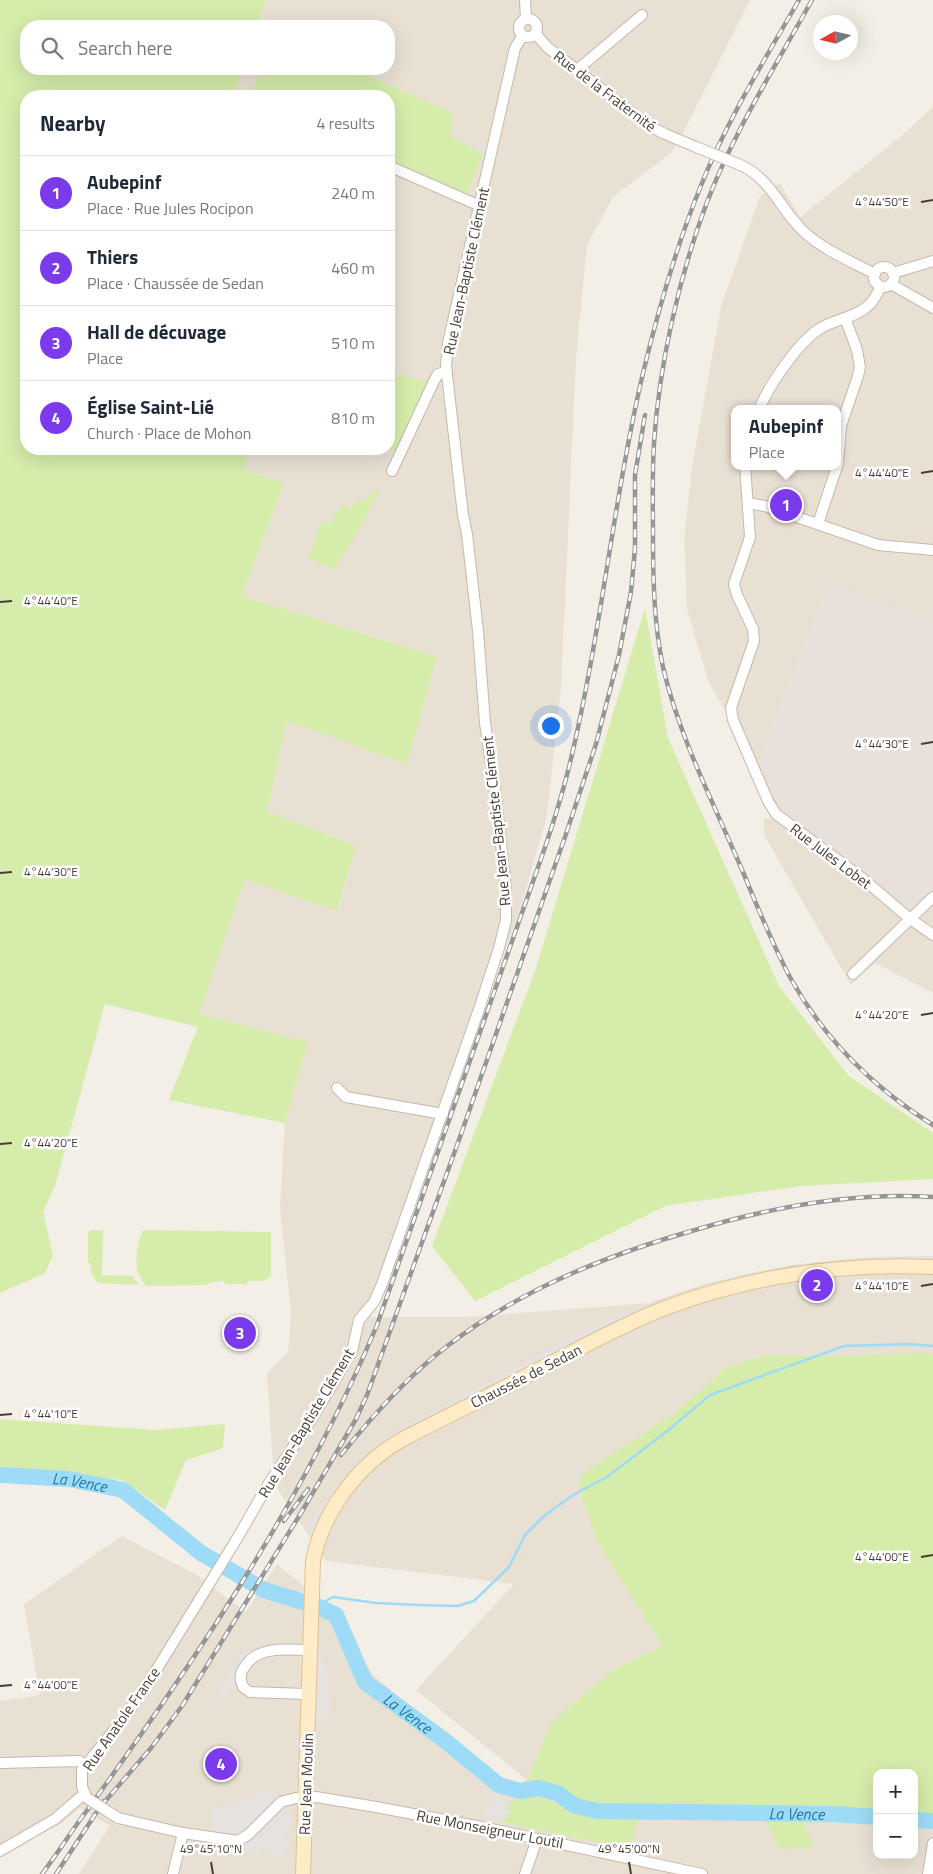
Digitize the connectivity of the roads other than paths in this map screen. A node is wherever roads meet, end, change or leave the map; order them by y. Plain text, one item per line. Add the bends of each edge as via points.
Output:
1 (525, 0) edge
2 (642, 15) dead end
3 (526, 19) junction
4 (535, 33) junction
5 (523, 35) junction
6 (577, 70) junction
7 (395, 169) edge
8 (480, 206) junction
9 (933, 261) edge
10 (893, 273) junction
11 (875, 274) junction
12 (886, 286) junction
13 (933, 308) edge
14 (845, 318) junction
15 (447, 372) junction
16 (761, 405) edge
17 (841, 426) edge
18 (745, 470) edge
19 (836, 470) edge
20 (392, 471) dead end
21 (748, 503) junction
22 (818, 524) junction
23 (933, 550) edge
24 (933, 897) edge
25 (909, 918) junction
26 (933, 935) edge
27 (853, 974) dead end
28 (337, 1088) dead end
29 (442, 1114) junction
30 (933, 1267) edge
31 (227, 1555) joint
32 (310, 1650) junction
33 (308, 1694) junction
34 (0, 1763) edge
35 (85, 1765) junction
36 (85, 1796) junction
37 (306, 1797) junction
38 (183, 1833) junction
39 (537, 1839) junction
40 (933, 1843) edge
41 (0, 1851) edge
42 (685, 1872) edge
43 (173, 1874) edge
44 (303, 1874) edge
45 (525, 1874) edge
46 (702, 1874) edge
47 (928, 1874) edge

1 - 3 street
2 - 6 street
3 - 4 street via 536,24
3 - 5 street via 520,25
4 - 5 street
4 - 6 street, Rue de la Fraternité via 547,47
5 - 8 street, Rue Jean-Baptiste Clément via 515,48
6 - 11 street, Rue de la Fraternité, bridge via 650,126 754,172 806,234
7 - 8 street
8 - 15 street, Rue Jean-Baptiste Clément via 448,342
9 - 10 street
10 - 11 street via 882,268
10 - 12 street via 894,279
11 - 12 street via 876,283
12 - 13 street
12 - 14 street via 868,307
14 - 16 street via 809,336 774,380
14 - 17 street via 860,367
15 - 20 street via 438,374 434,381
15 - 29 street, Rue Jean-Baptiste Clément via 507,908 500,948
18 - 21 street, Rue Jules Lobet
19 - 22 street
21 - 22 street
21 - 25 street, Rue Jules Lobet via 750,537 734,584 753,629 754,641 731,708 733,720 776,814 862,878
22 - 23 street via 878,545
24 - 25 street
25 - 26 street, Rue Jules Lobet
25 - 27 street
28 - 29 street via 346,1097
29 - 31 street, Rue Jean-Baptiste Clément via 382,1284 374,1302 359,1320 352,1351
30 - 32 main road, Chaussée de Sedan via 828,1270 767,1279 685,1301 593,1341 403,1439 374,1459 352,1483 337,1502 318,1541 313,1561
31 - 35 street, Rue Anatole France via 130,1710
32 - 33 main road, Chaussée de Sedan
32 - 33 street via 260,1652 240,1674 243,1688 250,1692
33 - 37 main road, Rue Jean Moulin
34 - 35 street via 79,1761
35 - 36 street, Rue Anatole France via 81,1779
36 - 38 street, bridge via 118,1818
36 - 41 street via 55,1819
37 - 38 street, Rue Monseigneur Loutil via 280,1802 238,1841
37 - 39 street, Rue Monseigneur Loutil via 376,1807
37 - 44 main road, Rue Jean Moulin
38 - 43 street
39 - 42 street, Rue Monseigneur Loutil
39 - 45 street
40 - 47 street
42 - 46 street, Rue Monseigneur Loutil

